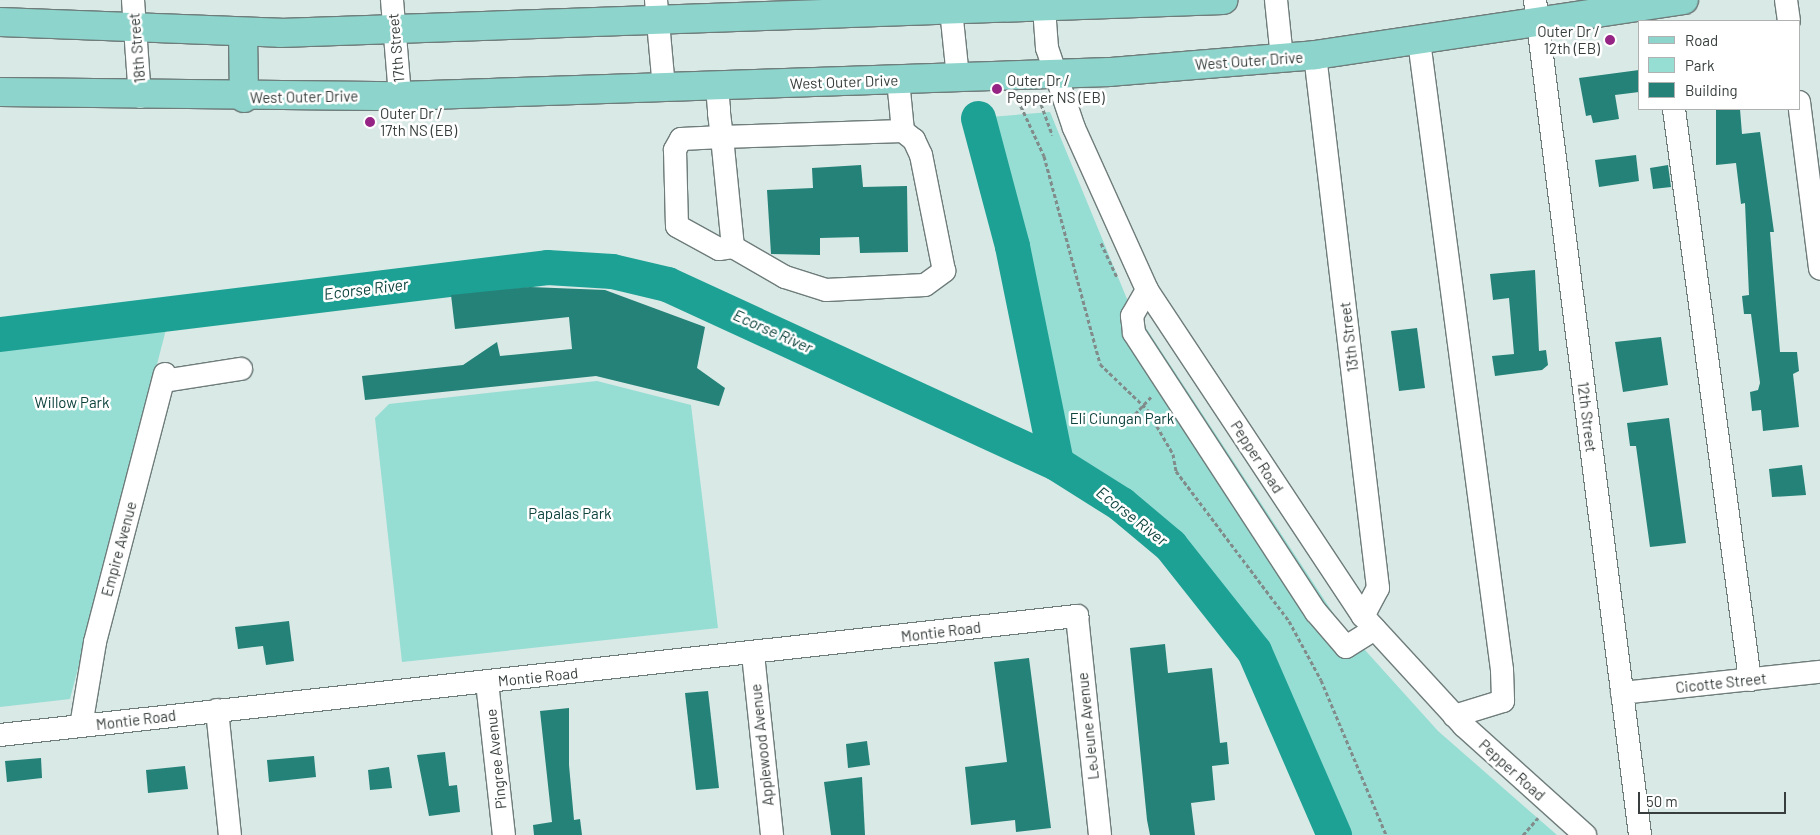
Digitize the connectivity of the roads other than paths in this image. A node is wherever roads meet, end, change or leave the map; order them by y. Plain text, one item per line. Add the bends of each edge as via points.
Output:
1 (133, 0) edge
2 (392, 0) edge
3 (1223, 0) edge
4 (1276, 0) edge
5 (1786, 0) edge
6 (951, 6) edge
7 (1044, 8) junction
8 (1669, 8) edge
9 (657, 11) edge
10 (1536, 13) edge
11 (1789, 20) edge
12 (0, 22) edge
13 (136, 30) junction
14 (396, 30) junction
15 (242, 33) junction
16 (1419, 41) junction
17 (1316, 56) junction
18 (1282, 58) junction
19 (1055, 74) junction
20 (958, 77) junction
21 (898, 80) junction
22 (716, 86) junction
23 (664, 88) junction
24 (0, 92) edge
25 (400, 96) junction
26 (140, 97) junction
27 (244, 98) junction
28 (1674, 110) edge
29 (1800, 110) edge
30 (903, 131) junction
31 (722, 137) junction
32 (733, 247) junction
33 (1820, 269) edge
34 (1147, 290) junction
35 (241, 369) dead end
36 (1077, 616) joint
37 (1369, 623) junction
38 (752, 654) junction
39 (1820, 672) edge
40 (1750, 680) junction
41 (487, 682) junction
42 (1622, 693) junction
43 (217, 710) junction
44 (1454, 716) junction
45 (81, 726) junction
46 (0, 735) edge
47 (230, 835) edge
48 (504, 835) edge
49 (772, 835) edge
50 (1100, 835) edge
51 (1585, 835) edge
52 (1640, 835) edge

1 - 13 street, 18th Street
2 - 14 street, 17th Street
3 - 7 main road
4 - 18 street
5 - 11 street
6 - 7 main road
6 - 9 main road
6 - 20 street
7 - 19 street, Pepper Road via 1047,48
8 - 10 main road, West Outer Drive
9 - 14 main road
9 - 23 street
10 - 16 main road, West Outer Drive
10 - 42 street, 12th Street
12 - 13 main road
13 - 15 main road
13 - 26 street, 18th Street
14 - 15 main road
14 - 25 street, 17th Street
15 - 27 main road
16 - 17 main road, West Outer Drive
16 - 44 street via 1502,670 1503,700
17 - 18 main road, West Outer Drive
17 - 37 street, 13th Street via 1378,588
18 - 19 main road, West Outer Drive
19 - 20 main road, West Outer Drive
19 - 34 street, Pepper Road via 1074,128
20 - 21 main road, West Outer Drive
21 - 22 main road, West Outer Drive
21 - 30 street
22 - 23 main road, West Outer Drive
22 - 31 street
23 - 25 main road, West Outer Drive
24 - 26 main road, West Outer Drive
25 - 27 main road, West Outer Drive
26 - 27 main road, West Outer Drive
28 - 40 street
29 - 33 street
30 - 31 street
30 - 32 street via 914,140 921,155 929,193 944,271 934,281 826,290 785,277
31 - 32 street
31 - 32 street via 681,139 675,150 677,226 718,249
34 - 37 street, Pepper Road
34 - 37 street via 1132,316 1134,333 1316,612 1346,647
35 - 45 street, Empire Avenue via 164,377 95,642
36 - 38 street, Montie Road
36 - 50 street, LeJeune Avenue
37 - 44 street, Pepper Road
38 - 41 street, Montie Road
38 - 49 street, Applewood Avenue
39 - 40 street, Cicotte Street
40 - 42 street, Cicotte Street
41 - 43 street, Montie Road
41 - 48 street, Pingree Avenue
42 - 52 street, 12th Street
43 - 45 street, Montie Road
43 - 47 street
44 - 51 street, Pepper Road
45 - 46 street, Montie Road

